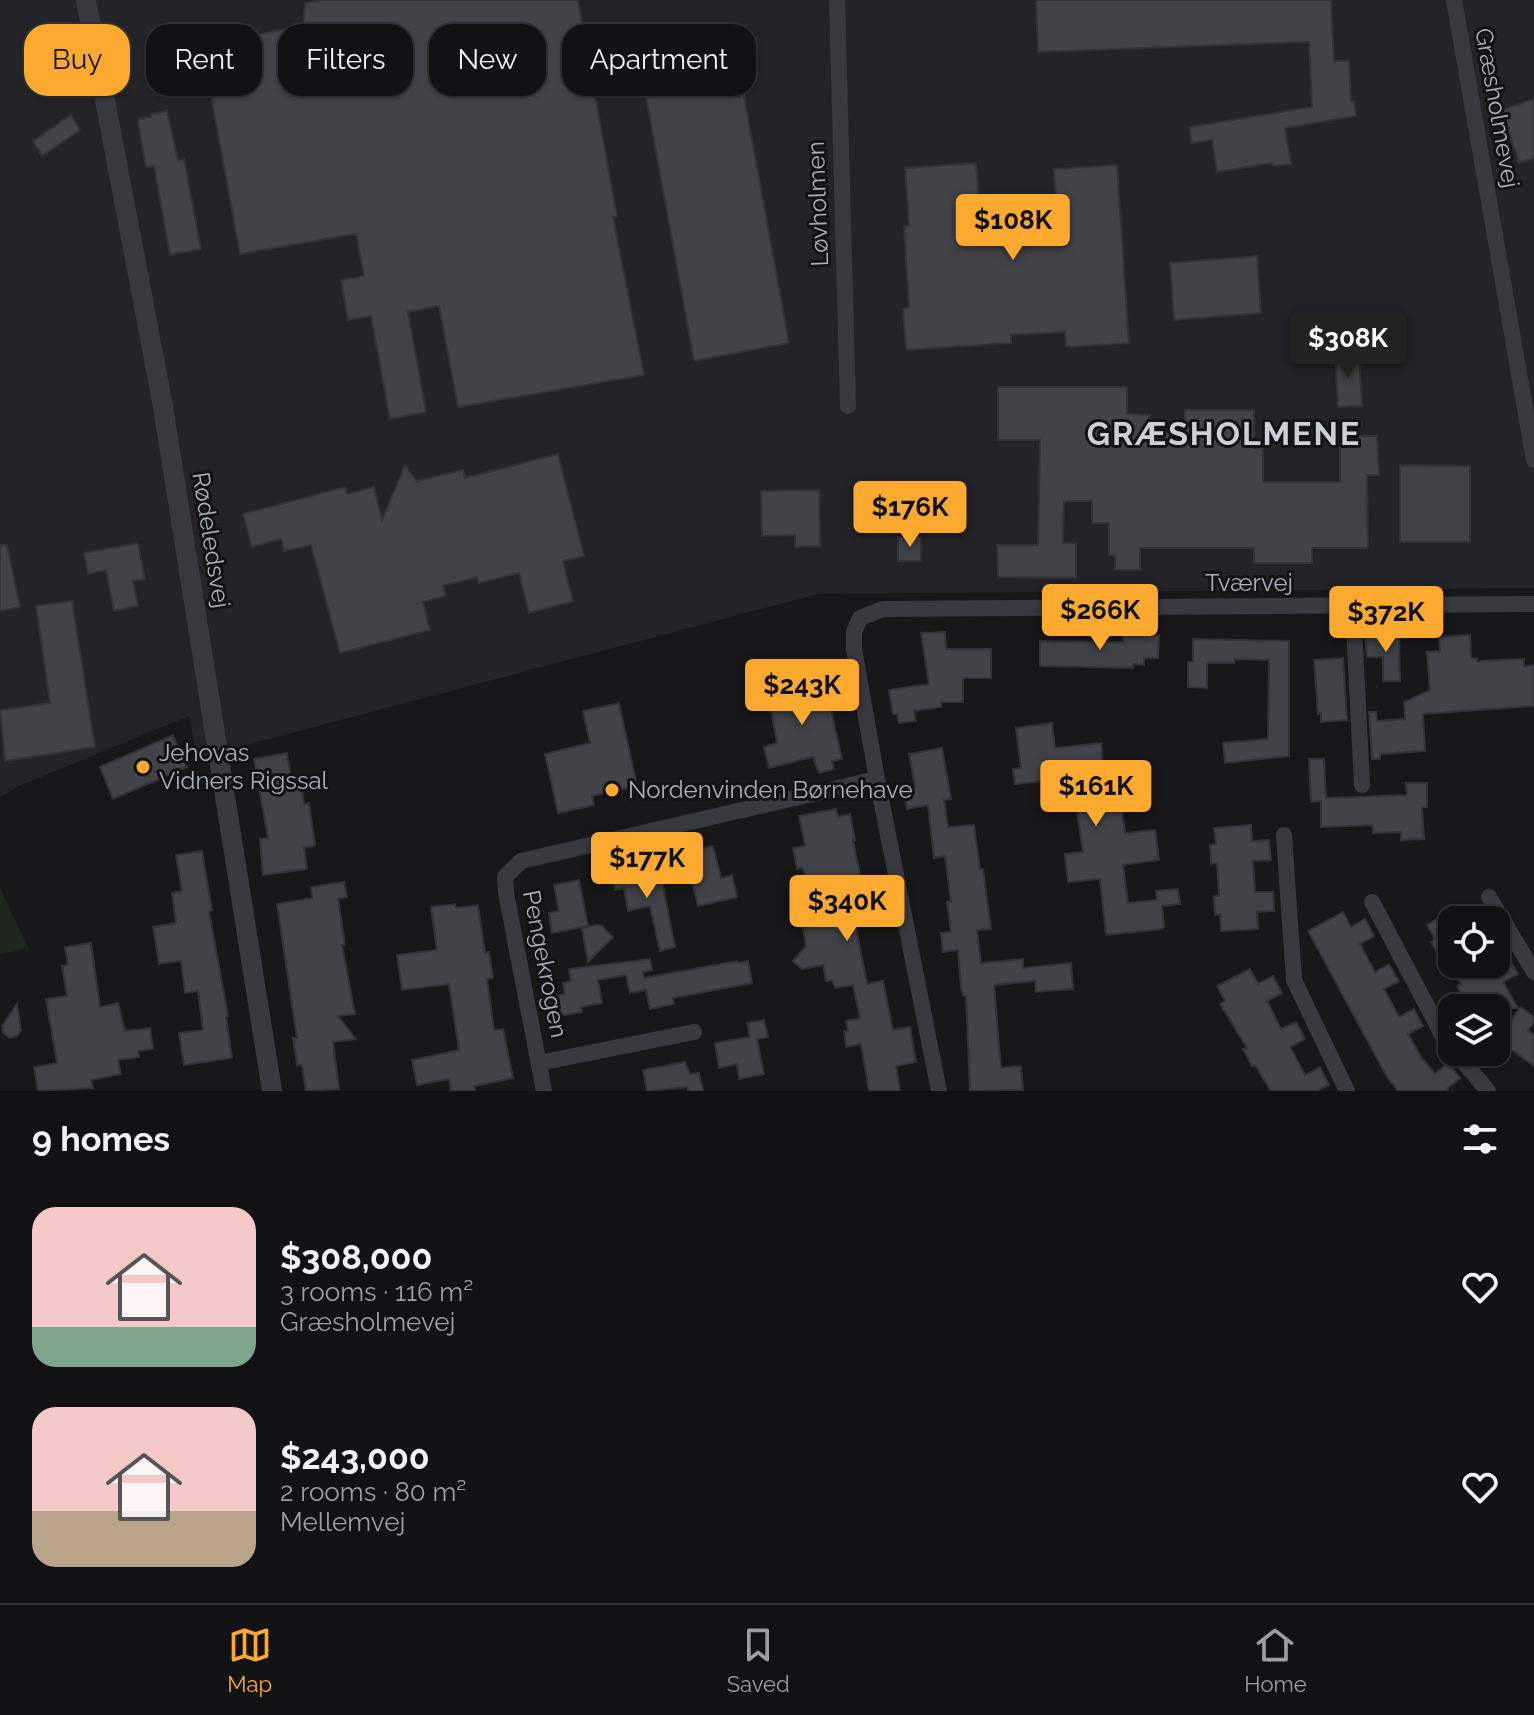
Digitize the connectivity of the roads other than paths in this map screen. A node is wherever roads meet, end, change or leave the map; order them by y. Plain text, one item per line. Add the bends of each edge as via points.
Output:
1 (86, 0) edge
2 (837, 0) edge
3 (1454, 0) edge
4 (848, 406) dead end
5 (1534, 460) edge
6 (1534, 604) edge
7 (1353, 607) junction
8 (877, 779) junction
9 (1362, 785) dead end
10 (1284, 835) dead end
11 (1489, 897) dead end
12 (1372, 902) dead end
13 (1534, 972) edge
14 (1438, 1027) edge
15 (694, 1032) dead end
16 (539, 1063) junction
17 (1467, 1066) edge
18 (272, 1091) edge
19 (544, 1091) edge
20 (939, 1091) edge
21 (1347, 1091) edge
22 (1488, 1091) edge

1 - 18 street, Rødeledsvej via 162,401
2 - 4 street, Løvholmen
3 - 5 street, Græsholmevej
6 - 7 street, Tværvej
7 - 8 street, Tværvej via 883,609 860,618 854,632
7 - 9 street
8 - 16 street, Pengekrogen via 521,861 505,877 506,893
8 - 20 street
10 - 21 street via 1294,980
11 - 13 street
12 - 14 street
15 - 16 street, Pengekrogen
16 - 19 street, Pengekrogen
17 - 22 street

